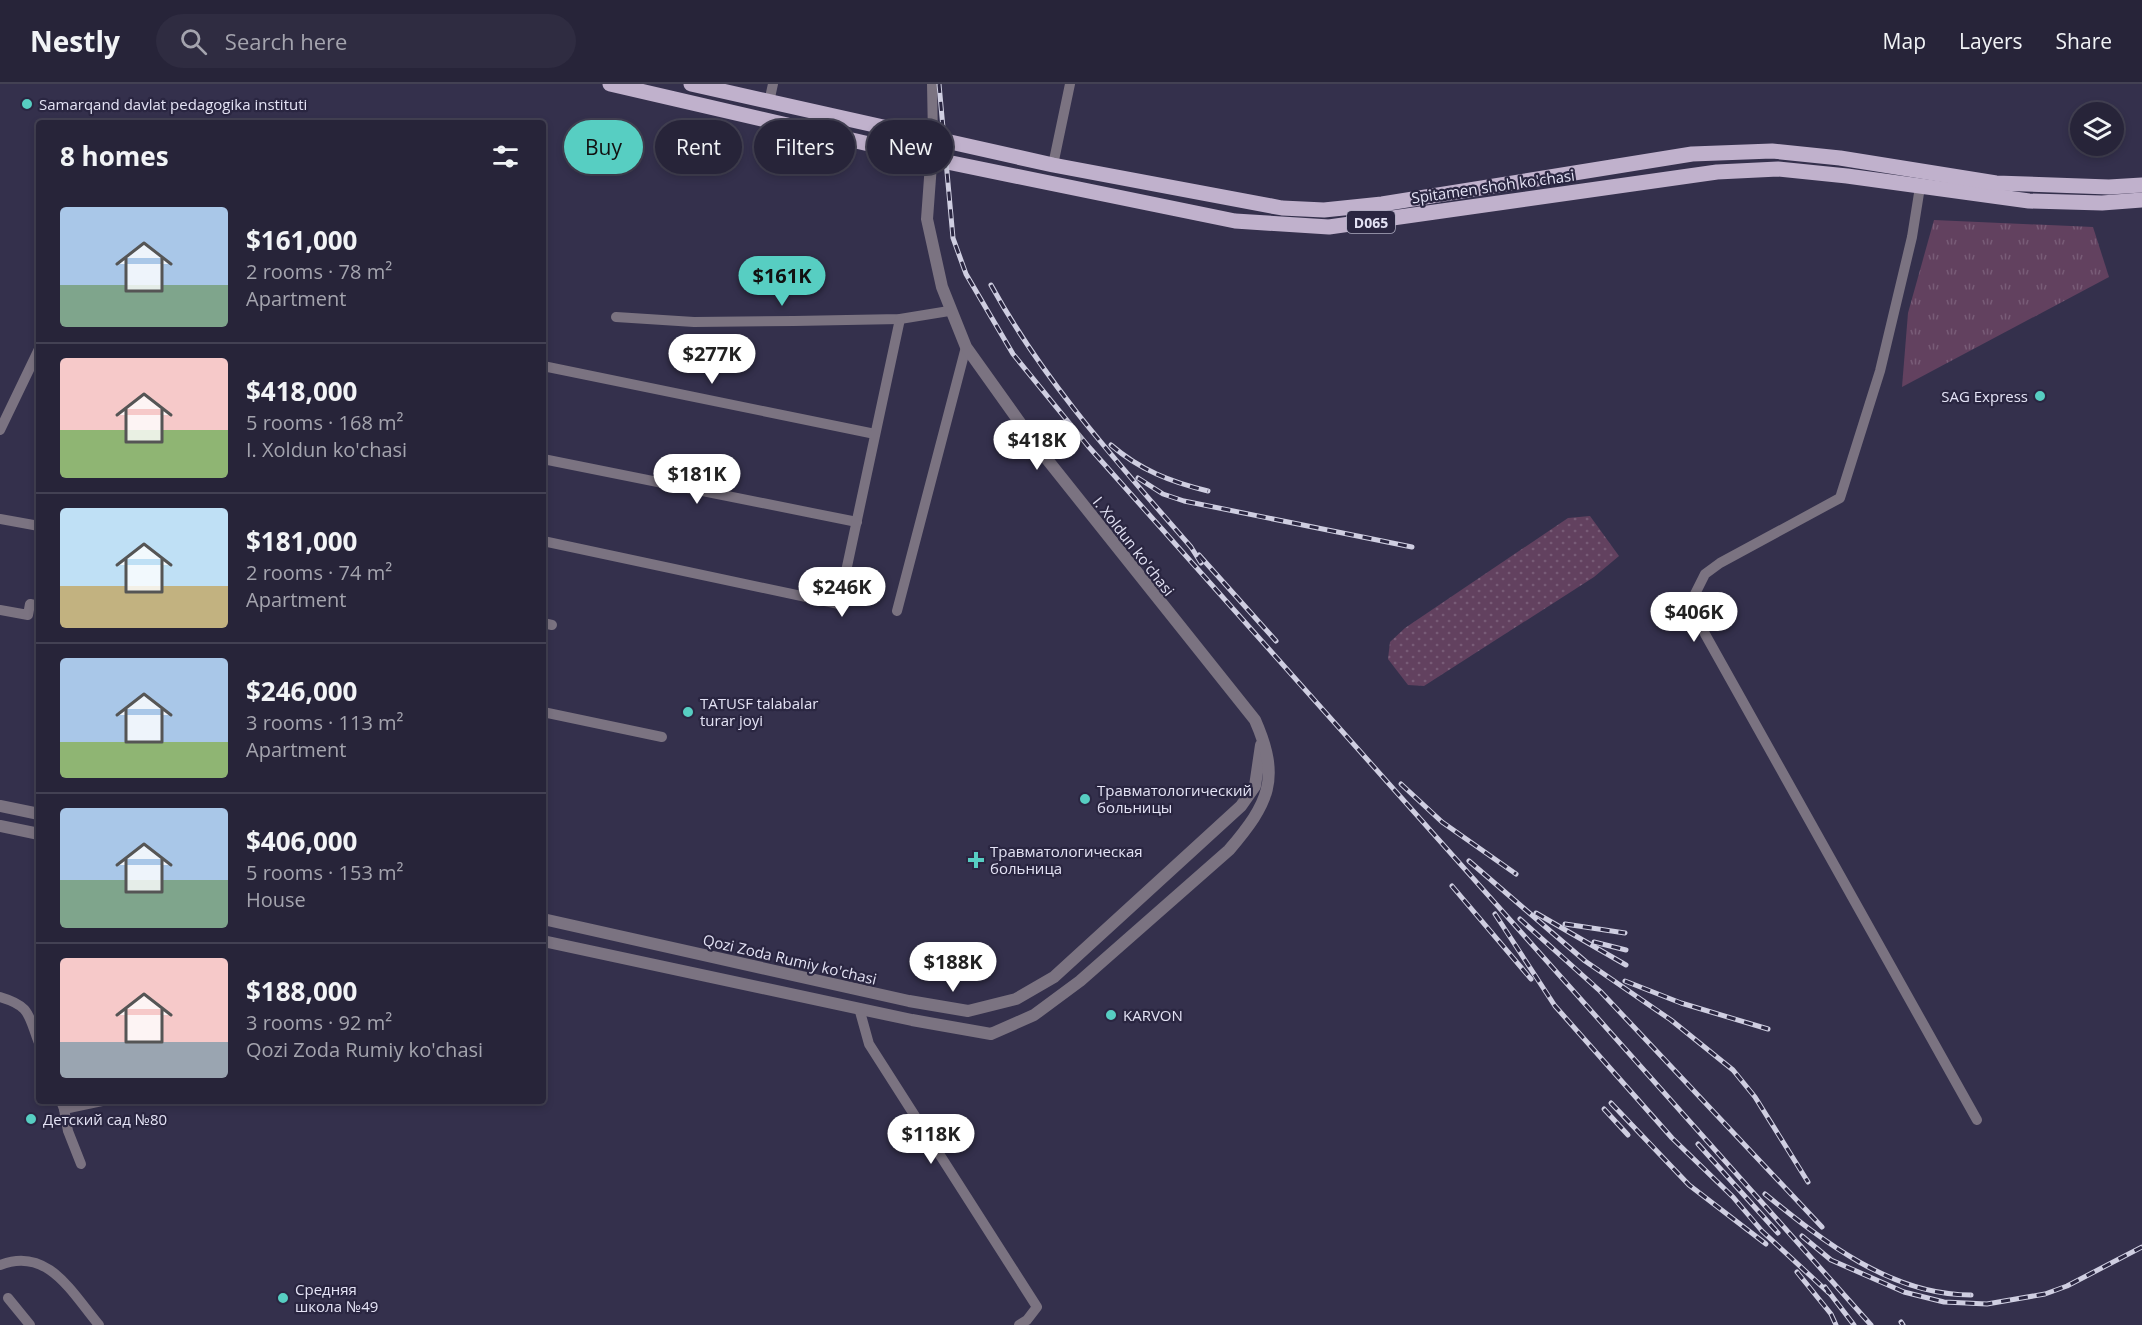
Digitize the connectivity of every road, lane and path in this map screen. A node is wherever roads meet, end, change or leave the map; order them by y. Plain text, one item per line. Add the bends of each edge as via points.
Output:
1 (610, 84) edge
2 (690, 84) edge
3 (773, 84) edge
4 (932, 84) edge
5 (1070, 84) edge
6 (769, 102) junction
7 (933, 120) edge
8 (867, 123) edge
9 (953, 142) edge
10 (867, 143) edge
11 (953, 163) edge
12 (1053, 165) junction
13 (929, 174) edge
14 (2142, 185) edge
15 (1920, 187) junction
16 (2142, 200) edge
17 (949, 310) junction
18 (616, 317) dead end
19 (900, 319) junction
20 (966, 347) junction
21 (36, 355) edge
22 (546, 367) edge
23 (0, 430) edge
24 (875, 434) junction
25 (546, 460) edge
26 (0, 519) edge
27 (857, 522) junction
28 (36, 525) edge
29 (546, 542) edge
30 (36, 605) edge
31 (0, 610) edge
32 (897, 611) dead end
33 (546, 713) edge
34 (1261, 735) junction
35 (662, 737) dead end
36 (0, 806) edge
37 (36, 813) edge
38 (0, 826) edge
39 (36, 833) edge
40 (546, 920) edge
41 (546, 942) edge
42 (0, 997) edge
43 (859, 1008) junction
44 (36, 1035) edge
45 (63, 1105) edge
46 (1977, 1120) dead end
47 (81, 1164) dead end
48 (0, 1265) edge
49 (8, 1298) dead end
50 (1025, 1323) edge
51 (30, 1325) edge
52 (99, 1325) edge

1 - 10 main road, Spitamen shoh ko'chasi / D065
2 - 6 main road, Spitamen shoh ko'chasi / D065
3 - 6 street
4 - 7 street
5 - 12 street
6 - 8 main road, Spitamen shoh ko'chasi / D065
9 - 12 main road, Spitamen shoh ko'chasi / D065
11 - 15 main road, Spitamen shoh ko'chasi / D065 via 1235,221 1285,226 1329,227 1717,172 1778,169
12 - 14 main road, Spitamen shoh ko'chasi / D065 via 1282,208 1324,210 1692,154 1761,152 1840,158 1996,183
13 - 17 street, I. Xoldun ko'chasi via 927,219
15 - 16 main road, Spitamen shoh ko'chasi / D065 via 2029,201
15 - 46 street via 1880,371 1840,498 1720,563 1705,574 1692,600 1705,634
17 - 19 street
17 - 20 street, I. Xoldun ko'chasi
18 - 19 street via 694,322
19 - 24 street
20 - 32 street
20 - 34 street, I. Xoldun ko'chasi via 1038,448 1255,720
21 - 23 street
22 - 24 street
24 - 27 street
25 - 27 street
26 - 28 street
27 - 29 street via 840,604
30 - 31 street via 30,604 28,615
33 - 35 street
34 - 40 street, Qozi Zoda Rumiy ko'chasi via 1255,786 1241,807 1054,977 1016,999 958,1010
34 - 43 street, I. Xoldun ko'chasi via 1270,767 1266,793 1229,850 1131,939 1035,1015 991,1034
36 - 37 street
38 - 39 street
41 - 43 street
42 - 44 street via 18,1002 26,1010
43 - 50 street via 870,1044 1037,1307
45 - 47 street
48 - 52 street via 15,1259 36,1262 54,1271
49 - 51 street

